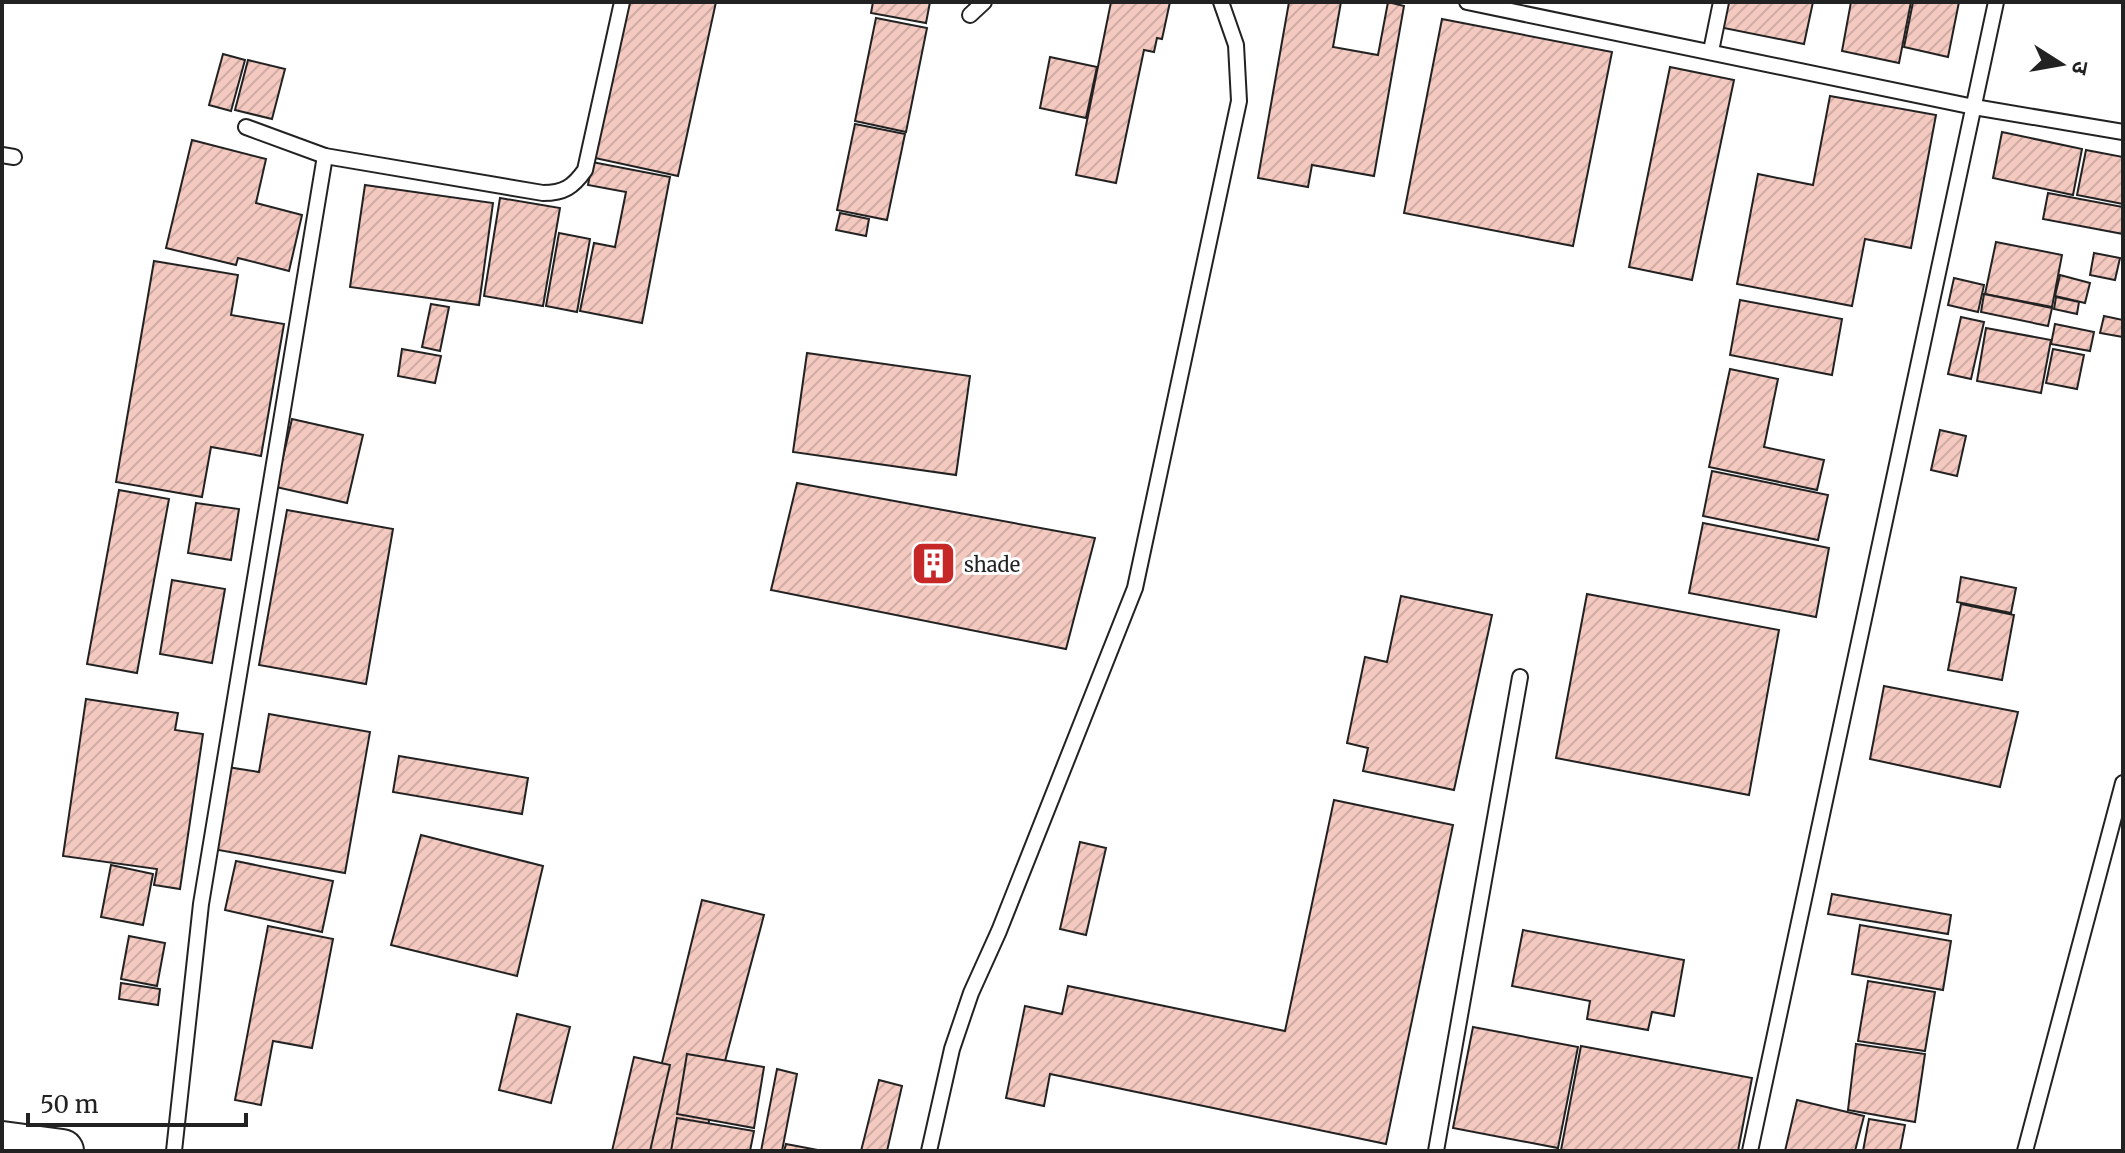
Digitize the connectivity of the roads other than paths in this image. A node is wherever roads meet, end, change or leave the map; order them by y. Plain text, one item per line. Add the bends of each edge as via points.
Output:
1 (622, 2) edge
2 (984, 2) edge
3 (1221, 2) edge
4 (1467, 2) edge
5 (1721, 2) edge
6 (1996, 2) edge
7 (970, 15) dead end
8 (1711, 51) junction
9 (1974, 107) junction
10 (246, 127) dead end
11 (2123, 132) edge
12 (325, 156) junction
13 (1520, 677) dead end
14 (2123, 783) edge
15 (2, 1143) edge
16 (62, 1151) edge
17 (174, 1151) edge
18 (929, 1151) edge
19 (1436, 1151) edge
20 (1750, 1151) edge
21 (2025, 1151) edge

1 - 12 lane via 585,170 560,193
2 - 7 lane
3 - 18 lane via 1236,45 1239,101 1135,588 971,993
4 - 8 lane
5 - 8 lane
6 - 9 lane
8 - 9 lane
9 - 11 lane
9 - 20 lane
10 - 12 lane
12 - 17 lane via 201,904
13 - 19 lane
14 - 21 lane
15 - 16 main road

